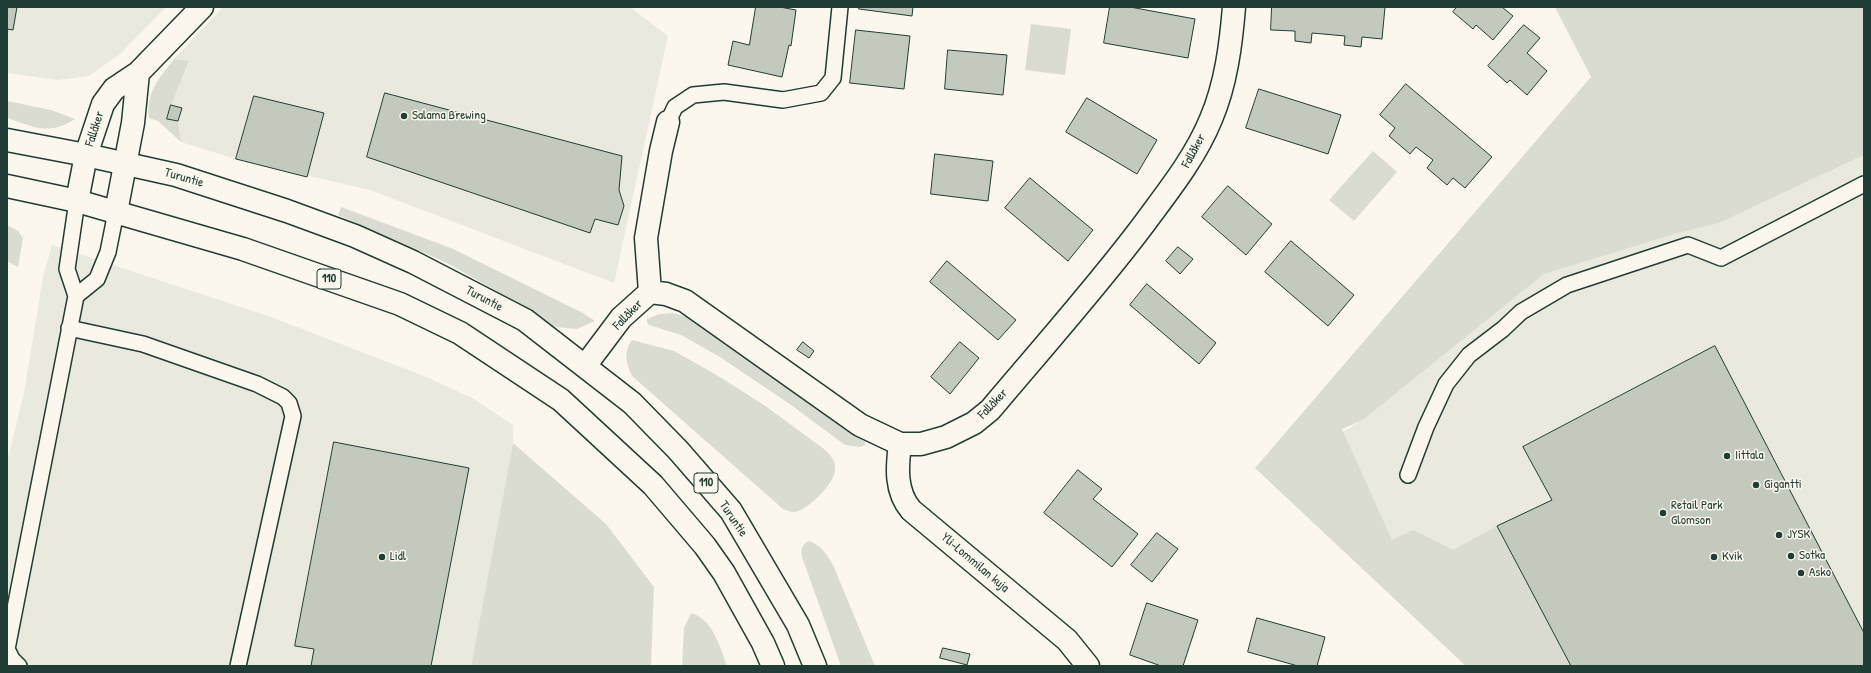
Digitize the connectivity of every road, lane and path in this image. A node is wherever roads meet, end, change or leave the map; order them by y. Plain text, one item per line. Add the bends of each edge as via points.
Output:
1 (202, 7) edge
2 (840, 7) edge
3 (1234, 7) edge
4 (138, 73) junction
5 (668, 122) joint
6 (7, 140) edge
7 (86, 155) junction
8 (126, 163) junction
9 (1864, 184) edge
10 (7, 186) edge
11 (77, 202) junction
12 (116, 212) junction
13 (650, 292) junction
14 (76, 296) junction
15 (69, 328) junction
16 (584, 366) junction
17 (900, 444) junction
18 (1408, 475) dead end
19 (19, 666) edge
20 (238, 666) edge
21 (773, 666) edge
22 (815, 666) edge
23 (1088, 666) edge

1 - 4 main road, Fallåker
2 - 5 lane via 832,78 821,93 783,100 724,92 693,95 675,107
3 - 17 main road, Fallåker via 1231,44 1211,119 1184,171 1128,246 990,410 974,423 946,437 921,444
4 - 7 main road, Fallåker via 114,89 103,104
4 - 8 main road
5 - 13 main road via 646,238
6 - 7 main road, Turuntie / 110
7 - 8 main road, Turuntie / 110
7 - 11 main road, Fallåker
8 - 12 main road
8 - 16 main road, Turuntie / 110 via 176,175 355,236 413,262 524,320
9 - 18 lane via 1721,258 1688,245 1567,285 1520,312 1469,355 1446,384 1426,426
10 - 11 main road, 110
11 - 12 main road, 110
11 - 14 lane via 67,269
12 - 14 lane via 108,252 97,279
12 - 21 main road, 110 via 243,249 400,304 460,333 561,400 653,484 705,546 724,573
13 - 16 main road, Fallåker via 621,318
13 - 17 main road, Fallåker via 685,300 860,425
14 - 15 lane
15 - 19 lane via 7,649
15 - 20 lane via 143,344 258,384 283,396 289,403 293,416
16 - 22 main road, Turuntie / 110 via 632,403 678,450 731,511 798,625
17 - 23 main road, Yli-Lommilan kuja via 898,487 905,503 1067,640

